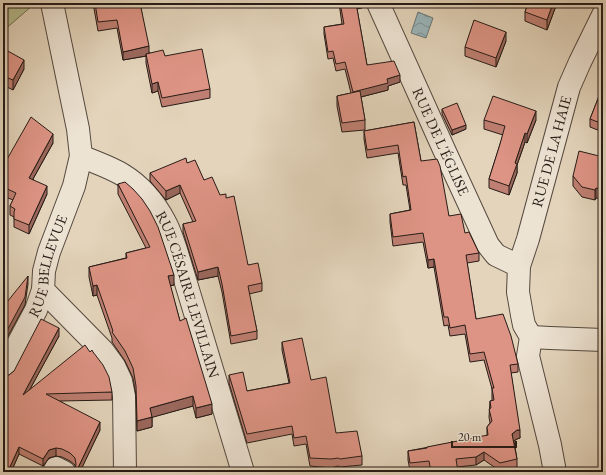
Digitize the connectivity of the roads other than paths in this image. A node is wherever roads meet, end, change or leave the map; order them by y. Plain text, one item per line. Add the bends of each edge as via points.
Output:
1 (52, 3) edge
2 (378, 3) edge
3 (603, 15) edge
4 (80, 156) junction
5 (519, 266) junction
6 (43, 290) junction
7 (531, 336) junction
8 (603, 340) edge
9 (3, 372) edge
10 (54, 472) edge
11 (64, 472) edge
12 (125, 472) edge
13 (243, 472) edge
14 (554, 472) edge

1 - 4 street, RUE BELLEVUE via 78,129
2 - 5 street, RUE DE L'ÉGLISE via 488,245 496,255
3 - 5 street, RUE DE LA HAIE via 569,87
4 - 6 street, RUE BELLEVUE via 74,186 49,252
4 - 13 street, RUE CÉSAIRE LEVILLAIN via 122,174 136,184 147,194 165,222 176,250
5 - 7 street, RUE DE LA HAIE via 518,292 524,326
6 - 9 street, RUE BELLEVUE via 36,310
6 - 12 street via 103,351 121,381 124,396
7 - 8 street
7 - 14 street via 528,356 550,445
10 - 11 street via 56,468

